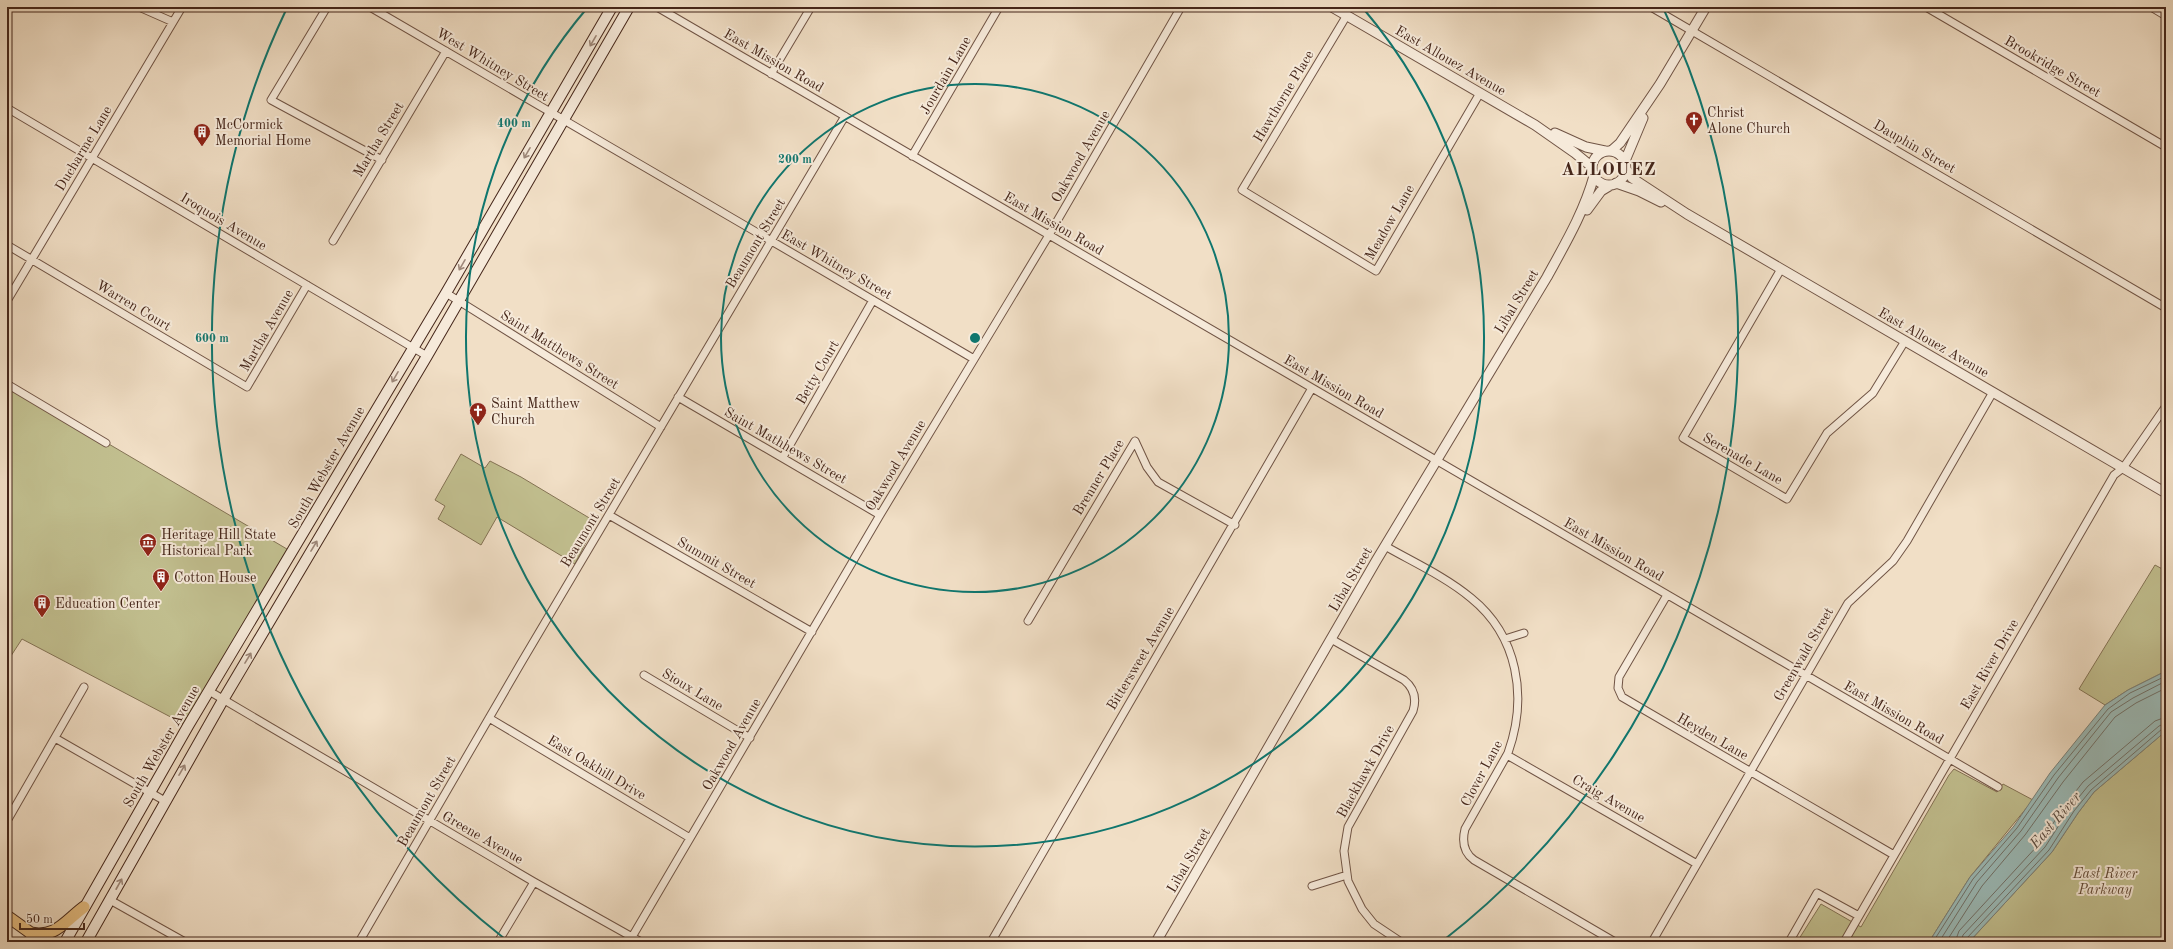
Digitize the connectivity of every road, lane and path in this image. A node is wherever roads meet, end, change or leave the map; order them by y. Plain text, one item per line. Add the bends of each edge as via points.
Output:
1 (139, 7) edge
2 (182, 7) edge
3 (327, 7) edge
4 (370, 7) edge
5 (612, 7) edge
6 (629, 7) edge
7 (657, 7) edge
8 (811, 7) edge
9 (999, 7) edge
10 (1181, 7) edge
11 (1332, 7) edge
12 (1651, 7) edge
13 (1706, 7) edge
14 (1926, 7) edge
15 (2151, 7) edge
16 (1347, 15) junction
17 (2166, 16) edge
18 (173, 22) junction
19 (1691, 30) junction
20 (446, 51) junction
21 (771, 74) junction
22 (1660, 84) junction
23 (1480, 93) junction
24 (7, 108) edge
25 (550, 113) junction
26 (845, 116) junction
27 (562, 120) junction
28 (1535, 125) junction
29 (2166, 147) edge
30 (1608, 151) junction
31 (912, 156) junction
32 (92, 158) junction
33 (382, 160) junction
34 (1626, 165) junction
35 (1593, 171) junction
36 (1614, 184) junction
37 (1242, 190) joint
38 (1687, 214) junction
39 (1572, 232) junction
40 (1049, 235) junction
41 (333, 241) dead end
42 (771, 241) junction
43 (7, 245) edge
44 (32, 260) junction
45 (1781, 269) junction
46 (307, 285) junction
47 (446, 293) junction
48 (873, 300) junction
49 (7, 301) edge
50 (459, 301) junction
51 (2166, 308) edge
52 (1905, 341) junction
53 (413, 346) junction
54 (427, 356) junction
55 (974, 359) junction
56 (7, 384) edge
57 (247, 387) joint
58 (1312, 388) junction
59 (1993, 392) junction
60 (678, 397) junction
61 (2166, 406) edge
62 (660, 427) junction
63 (106, 443) dead end
64 (783, 457) junction
65 (1436, 460) junction
66 (2123, 468) junction
67 (2166, 493) edge
68 (609, 515) junction
69 (880, 515) junction
70 (1235, 525) junction
71 (1385, 546) junction
72 (1667, 594) junction
73 (1028, 621) dead end
74 (812, 632) junction
75 (1524, 633) dead end
76 (1505, 638) junction
77 (1331, 639) junction
78 (644, 675) dead end
79 (1806, 675) junction
80 (84, 688) dead end
81 (209, 691) junction
82 (223, 700) junction
83 (489, 718) junction
84 (55, 738) junction
85 (750, 738) junction
86 (1507, 755) junction
87 (1949, 759) junction
88 (1750, 772) junction
89 (1998, 787) dead end
90 (150, 792) junction
91 (165, 800) junction
92 (7, 821) edge
93 (429, 821) junction
94 (690, 838) junction
95 (1894, 855) junction
96 (1697, 864) junction
97 (1347, 875) junction
98 (534, 882) junction
99 (1312, 886) dead end
100 (110, 900) junction
101 (84, 908) junction
102 (7, 916) edge
103 (1859, 916) junction
104 (30, 933) junction
105 (632, 937) junction
106 (44, 942) edge
107 (65, 942) edge
108 (86, 942) edge
109 (185, 942) edge
110 (359, 942) edge
111 (498, 942) edge
112 (641, 942) edge
113 (991, 942) edge
114 (1156, 942) edge
115 (1401, 942) edge
116 (1615, 942) edge
117 (1652, 942) edge
118 (1789, 942) edge
119 (1844, 942) edge

1 - 18 street
2 - 18 street, Ducharme Lane
3 - 33 street via 271,100
4 - 20 street, West Whitney Street
5 -> 25 main road, South Webster Avenue
6 - 27 main road, South Webster Avenue
7 - 21 street, East Mission Road
8 - 21 street
9 - 31 street, Jourdain Lane
10 - 40 street, Oakwood Avenue
11 - 16 street, East Allouez Avenue
12 - 19 street, Dauphin Street
13 - 19 street
14 - 29 street, Brookridge Street
15 - 17 street
16 - 23 street, East Allouez Avenue
16 - 37 street, Hawthorne Place
18 - 32 street, Ducharme Lane
19 - 22 street
19 - 51 street, Dauphin Street
20 - 25 street, West Whitney Street
20 - 33 street, Martha Street
21 - 26 street, East Mission Road
22 - 30 street via 1620,144
22 - 34 street via 1630,145
23 - 28 street, East Allouez Avenue
23 - 37 street, Meadow Lane via 1376,271
24 - 32 street, Iroquois Avenue
25 - 27 street, West Whitney Street
25 -> 47 main road, South Webster Avenue
26 - 31 street, East Mission Road
26 - 42 street, Beaumont Street
27 - 42 street, East Whitney Street
27 - 50 main road, South Webster Avenue
28 - 30 street, East Allouez Avenue via 1586,147
28 - 35 street, East Allouez Avenue via 1576,153
30 - 34 street via 1622,156
30 - 35 street via 1596,157
31 - 40 street, East Mission Road
32 - 44 street, Ducharme Lane
32 - 46 street, Iroquois Avenue
33 - 41 street, Martha Street
34 - 36 street via 1623,177
34 - 38 street, East Allouez Avenue via 1632,178
35 - 36 street via 1601,183
35 - 39 street, Libal Street via 1587,197
36 - 38 street, East Allouez Avenue via 1639,190
36 - 39 street, Libal Street via 1601,190
38 - 45 street, East Allouez Avenue
39 - 65 street, Libal Street
40 - 55 street, Oakwood Avenue
40 - 58 street, East Mission Road
42 - 48 street, East Whitney Street
42 - 60 street, Beaumont Street
43 - 44 street, Warren Court
44 - 49 street, Ducharme Lane
44 - 57 street, Warren Court
45 - 52 street, East Allouez Avenue
45 - 52 street, Serenade Lane via 1683,438 1773,491 1787,499 1827,433 1873,393
46 - 53 street, Iroquois Avenue
46 - 57 street, Martha Avenue
47 - 50 street, Saint Matthews Street
47 - 53 main road, South Webster Avenue
48 - 55 street, East Whitney Street
48 - 64 street, Betty Court
50 - 54 main road, South Webster Avenue
50 - 62 street, Saint Matthews Street
52 - 59 street, East Allouez Avenue
53 - 54 street, Iroquois Avenue
53 -> 81 main road, South Webster Avenue
82 -> 54 main road, South Webster Avenue
55 - 69 street, Oakwood Avenue
56 - 63 street
58 - 65 street, East Mission Road
58 - 70 street, Bittersweet Avenue
59 - 66 street, East Allouez Avenue
59 - 79 street, Greenwald Street via 1907,541 1893,561 1848,603
60 - 62 street, Beaumont Street
60 - 64 street, Saint Mathhews Street
61 - 66 street, East River Drive
62 - 68 street, Beaumont Street
64 - 69 street, Saint Mathhews Street
65 - 71 street, Libal Street
65 - 72 street, East Mission Road
66 - 67 street, East Allouez Avenue
66 - 87 street, East River Drive via 2114,475
68 - 74 street, Summit Street
68 - 83 street, Beaumont Street
69 - 74 street, Oakwood Avenue
70 - 73 street, Brenner Place via 1158,482 1135,441
70 - 113 street, Bittersweet Avenue via 1134,693
71 - 76 street, Clover Lane via 1471,597 1488,614
71 - 77 street, Libal Street
72 - 79 street, East Mission Road
72 - 88 street, Heyden Lane via 1622,672 1618,682 1619,693 1626,701
74 - 85 street, Oakwood Avenue
75 - 76 street
76 - 86 street, Clover Lane via 1515,664 1519,692 1516,727
77 - 97 street, Blackhawk Drive via 1404,680 1413,689 1415,701 1413,711 1344,837
77 - 114 street, Libal Street
78 - 85 street, Sioux Lane
79 - 87 street, East Mission Road
79 - 88 street, Greenwald Street
80 - 84 street
81 - 82 street, Greene Avenue
81 - 90 main road, South Webster Avenue
91 -> 82 main road, South Webster Avenue
82 - 93 street, Greene Avenue
83 - 93 street, Beaumont Street
83 - 94 street, East Oakhill Drive
84 - 90 street
84 - 92 street
85 - 94 street, Oakwood Avenue
86 - 96 street, Craig Avenue
86 - 116 street, Clover Lane via 1465,829 1463,842 1466,853
87 - 89 street, East Mission Road
87 - 95 street, East River Drive
88 - 95 street, Heyden Lane
88 - 96 street, Greenwald Street
90 - 91 street
90 - 101 main road, South Webster Avenue
100 -> 91 main road, South Webster Avenue
93 - 98 street, Greene Avenue
93 - 110 street, Beaumont Street
94 - 105 street, Oakwood Avenue
95 - 103 street, East River Drive
96 - 117 street, Greenwald Street
97 - 99 street
97 - 115 street, Blackhawk Drive via 1362,909 1374,924
98 - 105 street, Greene Avenue
98 - 111 street
100 - 108 main road, South Webster Avenue
100 - 109 street
101 - 104 main road via 52,933
101 - 107 main road, South Webster Avenue
102 - 104 main road
103 - 118 street via 1817,893
103 - 119 street, East River Drive
104 - 106 main road
105 - 112 street, Greene Avenue

